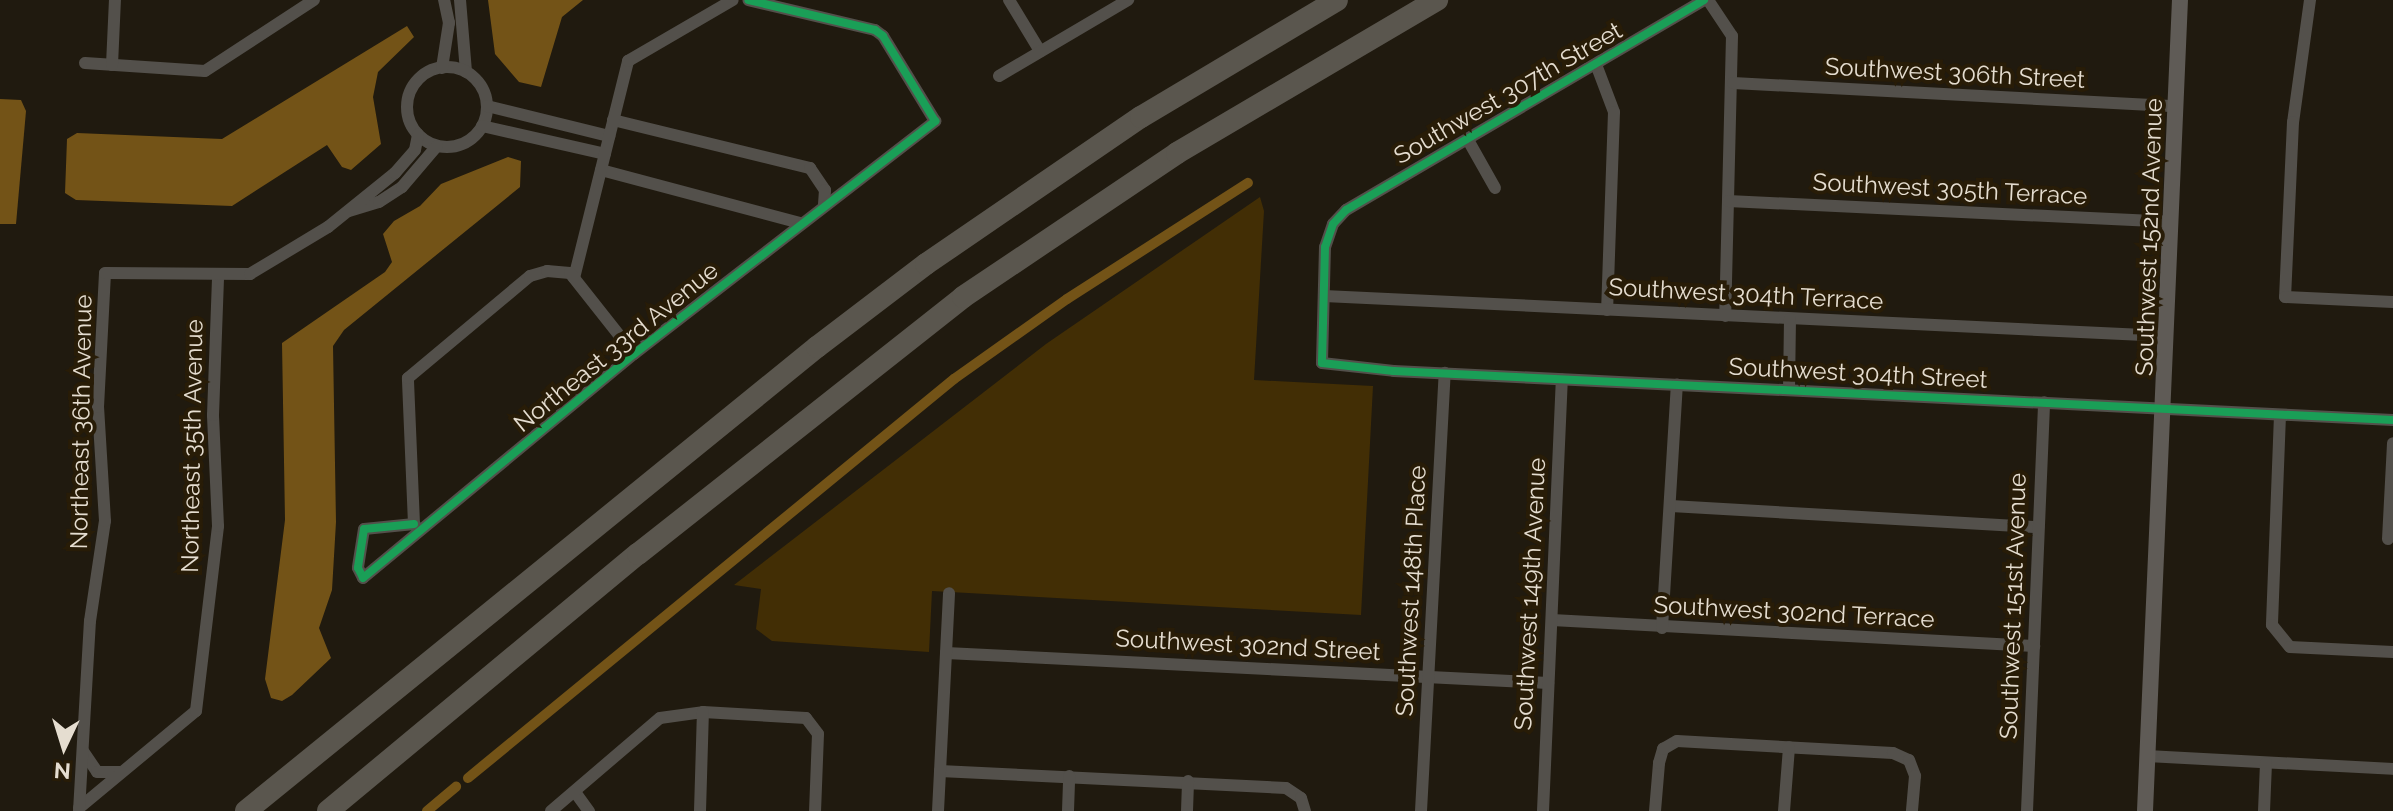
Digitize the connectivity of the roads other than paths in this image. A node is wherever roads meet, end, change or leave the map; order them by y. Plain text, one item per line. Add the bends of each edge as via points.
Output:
1 (115, 0) edge
2 (314, 0) edge
3 (444, 0) edge
4 (460, 0) edge
5 (733, 0) edge
6 (748, 0) edge
7 (1009, 0) edge
8 (1128, 0) edge
9 (1337, 0) edge
10 (1437, 0) edge
11 (1706, 0) edge
12 (2180, 0) edge
13 (2310, 0) edge
14 (1040, 51) junction
15 (85, 63) dead end
16 (112, 65) junction
17 (1597, 67) junction
18 (442, 68) junction
19 (466, 72) junction
20 (999, 76) dead end
21 (1733, 83) junction
22 (487, 106) junction
23 (2175, 106) junction
24 (613, 120) junction
25 (482, 126) junction
26 (418, 134) junction
27 (609, 136) junction
28 (1468, 140) junction
29 (437, 146) junction
30 (605, 154) junction
31 (601, 170) junction
32 (1495, 188) dead end
33 (1728, 201) junction
34 (824, 205) junction
35 (349, 211) junction
36 (2170, 222) junction
37 (800, 223) junction
38 (218, 276) junction
39 (572, 276) junction
40 (1324, 296) junction
41 (2393, 302) edge
42 (1607, 310) junction
43 (1725, 316) junction
44 (1790, 319) junction
45 (2165, 336) junction
46 (634, 354) junction
47 (1445, 373) junction
48 (1562, 379) junction
49 (1677, 384) junction
50 (1789, 390) junction
51 (2044, 402) junction
52 (2162, 409) junction
53 (2280, 415) junction
54 (2393, 420) edge
55 (2393, 443) edge
56 (1671, 506) junction
57 (2038, 527) junction
58 (417, 528) junction
59 (2388, 539) dead end
60 (949, 593) dead end
61 (1552, 620) junction
62 (1662, 628) junction
63 (2034, 646) junction
64 (2393, 652) edge
65 (946, 653) junction
66 (1429, 676) junction
67 (1548, 683) junction
68 (703, 712) junction
69 (1789, 747) junction
70 (82, 750) junction
71 (2147, 756) junction
72 (2266, 763) junction
73 (2393, 769) edge
74 (940, 771) junction
75 (123, 772) junction
76 (1069, 776) junction
77 (1188, 781) junction
78 (575, 792) junction
79 (1303, 805) edge
80 (79, 810) edge
81 (246, 811) edge
82 (328, 811) edge
83 (551, 811) edge
84 (589, 811) edge
85 (700, 811) edge
86 (815, 811) edge
87 (938, 811) edge
88 (1068, 811) edge
89 (1187, 811) edge
90 (1421, 811) edge
91 (1543, 811) edge
92 (1655, 811) edge
93 (1784, 811) edge
94 (1912, 811) edge
95 (2027, 811) edge
96 (2145, 811) edge
97 (2264, 811) edge

1 - 16 street
2 - 16 street via 205,71
3 - 18 street via 449,32
4 - 19 street
5 - 24 street via 628,61
6 - 34 street, Northeast 33rd Avenue via 875,30 935,121
7 - 14 street
8 - 14 street
9 - 81 highway via 1141,117 926,264
10 - 82 highway via 1177,153 963,297 674,525
11 - 17 street, Southwest 307th Street
11 - 21 street via 1732,36
12 - 23 street, Southwest 152nd Avenue
13 - 41 street via 2293,122 2285,297
14 - 20 street
15 - 16 street
17 - 28 street, Southwest 307th Street
17 - 42 street via 1614,112
18 - 19 street
18 - 26 street via 419,79 410,93 409,119
19 - 22 street via 479,83
21 - 23 street, Southwest 306th Street
21 - 33 street
22 - 25 street
22 - 27 street
23 - 36 street, Southwest 152nd Avenue
24 - 27 street
24 - 34 street via 810,168 825,190
25 - 29 street via 467,142
25 - 30 street
26 - 29 street
26 - 35 street via 409,159
27 - 30 street
28 - 32 street
28 - 40 street, Southwest 307th Street via 1346,210 1333,224 1325,247
29 - 35 street via 402,187 379,202
30 - 31 street
31 - 37 street
31 - 39 street
33 - 36 street, Southwest 305th Terrace
33 - 43 street
34 - 37 street, Northeast 33rd Avenue
35 - 38 street via 250,274
36 - 45 street, Southwest 152nd Avenue
37 - 46 street, Northeast 33rd Avenue
38 - 70 street, Northeast 36th Avenue via 105,273 98,407 105,521 90,621
38 - 75 street, Northeast 35th Avenue via 213,415 218,526 196,711
39 - 46 street
39 - 58 street via 547,271 530,276 408,378
40 - 42 street, Southwest 304th Terrace
40 - 47 street, Southwest 304th Street via 1322,363
42 - 43 street, Southwest 304th Terrace
43 - 44 street, Southwest 304th Terrace
44 - 45 street, Southwest 304th Terrace
44 - 50 street
45 - 52 street, Southwest 152nd Avenue
46 - 58 street, Northeast 33rd Avenue
47 - 48 street, Southwest 304th Street
47 - 66 street, Southwest 148th Place
48 - 49 street, Southwest 304th Street
48 - 61 street, Southwest 149th Avenue
49 - 50 street, Southwest 304th Street
49 - 56 street
50 - 51 street, Southwest 304th Street
51 - 52 street, Southwest 304th Street
51 - 57 street, Southwest 151st Avenue
52 - 53 street, Southwest 304th Street
52 - 71 street, Southwest 152nd Avenue
53 - 54 street, Southwest 304th Street
53 - 64 street via 2272,625 2290,647
55 - 59 street
56 - 57 street
56 - 62 street
57 - 63 street, Southwest 151st Avenue
58 - 58 street, Northeast 33rd Avenue via 363,578 358,568 364,529
60 - 65 street
61 - 62 street, Southwest 302nd Terrace
61 - 67 street, Southwest 149th Avenue
62 - 63 street, Southwest 302nd Terrace
63 - 95 street, Southwest 151st Avenue
65 - 66 street, Southwest 302nd Street
65 - 74 street
66 - 67 street, Southwest 302nd Street
66 - 90 street, Southwest 148th Place
67 - 91 street, Southwest 149th Avenue
68 - 78 street via 660,718
68 - 85 street
68 - 86 street via 806,718 818,734
69 - 92 street via 1677,741 1663,749
69 - 93 street
69 - 94 street via 1893,753 1909,760 1915,776
70 - 75 street via 97,772
70 - 80 street, Northeast 36th Avenue
71 - 72 street
71 - 96 street, Southwest 152nd Avenue
72 - 73 street
72 - 97 street
74 - 76 street
74 - 87 street
75 - 80 street
76 - 77 street
76 - 88 street
77 - 79 street via 1286,788
77 - 89 street
78 - 83 street
78 - 84 street

